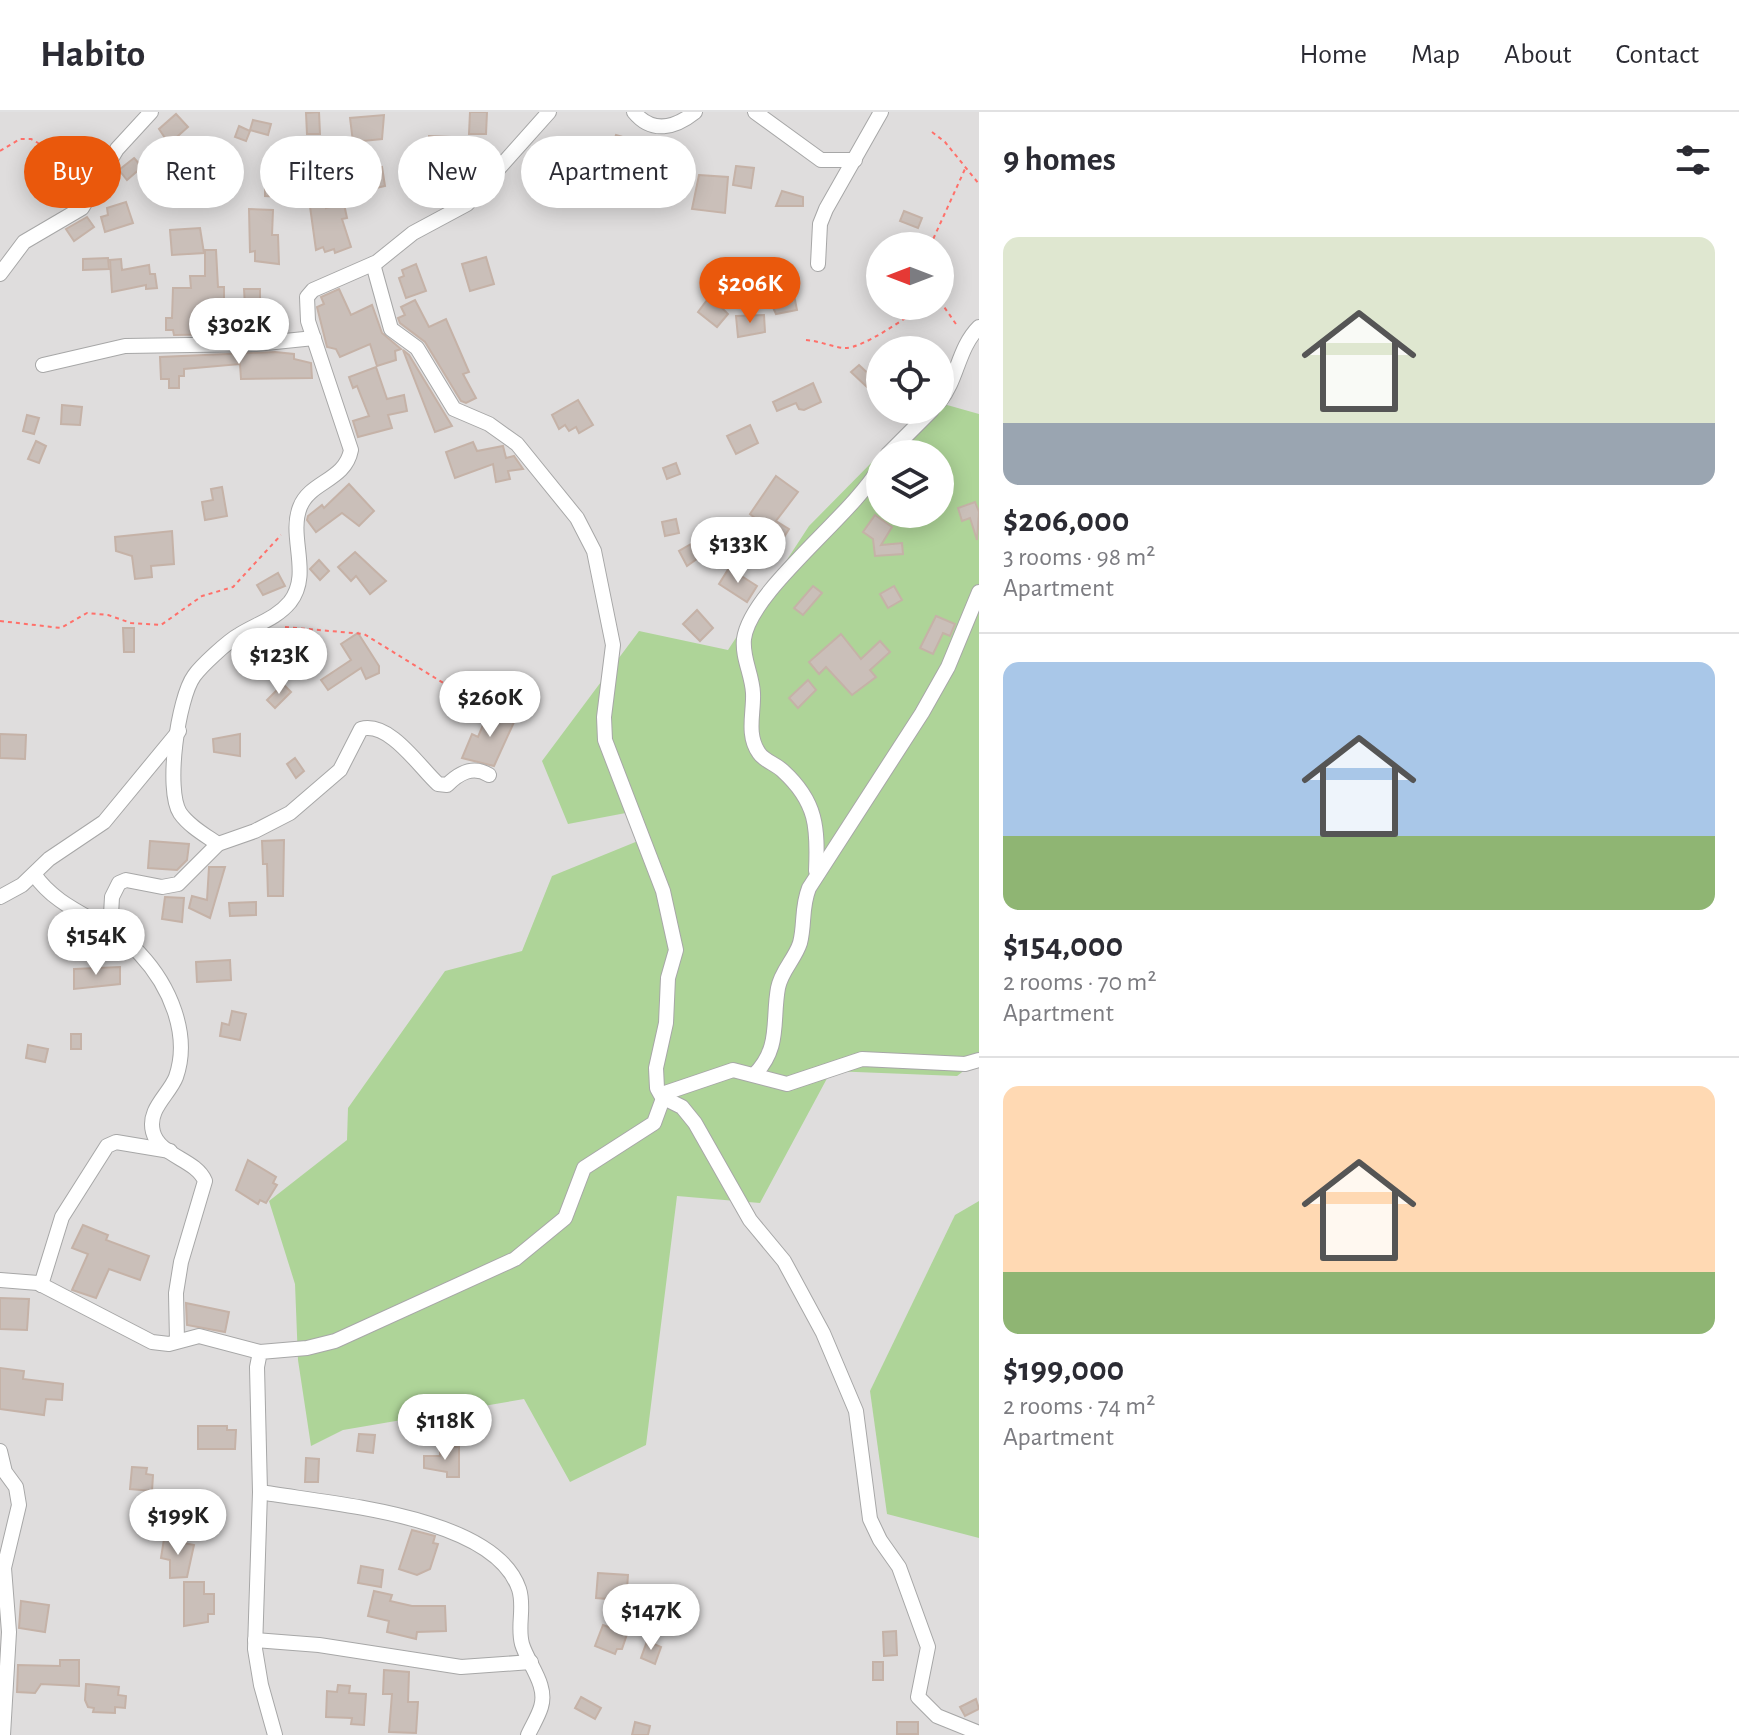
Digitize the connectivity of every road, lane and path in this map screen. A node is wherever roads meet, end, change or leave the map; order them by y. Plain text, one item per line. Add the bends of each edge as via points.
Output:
1 (151, 112) edge
2 (549, 112) edge
3 (634, 112) edge
4 (695, 112) edge
5 (755, 112) edge
6 (881, 112) edge
7 (932, 132) dead end
8 (24, 139) edge
9 (0, 151) edge
10 (855, 160) junction
11 (965, 169) junction
12 (979, 184) edge
13 (936, 232) edge
14 (373, 264) junction
15 (818, 264) dead end
16 (0, 274) edge
17 (902, 320) edge
18 (951, 320) edge
19 (979, 327) edge
20 (314, 338) junction
21 (806, 340) dead end
22 (966, 343) junction
23 (43, 365) dead end
24 (954, 377) edge
25 (918, 424) edge
26 (902, 440) edge
27 (866, 485) edge
28 (297, 517) junction
29 (979, 592) edge
30 (0, 621) edge
31 (260, 625) junction
32 (493, 709) dead end
33 (179, 731) junction
34 (489, 775) dead end
35 (218, 844) junction
36 (34, 874) junction
37 (816, 875) junction
38 (0, 897) edge
39 (110, 932) junction
40 (979, 1060) edge
41 (754, 1075) junction
42 (662, 1097) junction
43 (170, 1151) junction
44 (0, 1280) edge
45 (41, 1285) junction
46 (177, 1341) junction
47 (260, 1352) junction
48 (0, 1451) edge
49 (260, 1492) junction
50 (255, 1640) junction
51 (531, 1662) junction
52 (979, 1733) edge
53 (3, 1735) edge
54 (275, 1735) edge
55 (528, 1735) edge

1 - 16 street via 117,149 82,208 24,242
2 - 14 street via 467,204 413,233
3 - 4 street via 655,127 671,127
5 - 10 street via 821,160
6 - 10 street
7 - 11 path
8 - 9 path
10 - 15 street via 820,224
11 - 12 path
11 - 13 path
14 - 20 street via 309,293 305,304
14 - 42 street via 391,329 417,348 454,409 517,444 577,518 594,551 613,645 605,740 663,891 676,950 656,1068
17 - 21 path via 859,347
18 - 22 path
19 - 22 street
20 - 23 street via 125,346
20 - 28 street via 351,450 346,467 308,495
22 - 24 street
25 - 26 street
27 - 37 street via 751,615 744,642 752,682 754,743 762,757 796,785 813,812 818,827
28 - 30 path via 233,587 202,596 161,625 87,613 61,628
28 - 31 street via 300,563 295,591
29 - 37 street via 922,713
31 - 32 path via 364,634
31 - 33 street via 238,635 194,675
33 - 35 street via 173,778 177,806 191,825
33 - 36 street via 104,822
34 - 35 street via 477,770 438,784 417,758 366,727 355,734 340,770 290,813
35 - 39 street via 178,884 119,883 112,897
36 - 38 street
36 - 39 street via 56,900
37 - 41 street via 802,904 799,943 779,983 775,1040
39 - 43 street via 140,954 177,1010 176,1077 153,1120 156,1137
40 - 41 street via 965,1064 862,1059 787,1084
41 - 42 street via 733,1070 676,1087
42 - 47 street via 654,1123 584,1168 565,1218 515,1259 335,1341
42 - 52 street via 682,1107 695,1123 750,1220 784,1261 813,1312 856,1411 870,1519 899,1567 928,1647 918,1697 937,1716
43 - 45 street via 116,1142 107,1146 62,1217
43 - 46 street via 205,1181 181,1262
44 - 45 street
45 - 46 street via 152,1342
46 - 47 street via 199,1336
47 - 49 street
48 - 53 street via 19,1505 4,1568 9,1632
49 - 50 street
49 - 51 street via 432,1524 482,1544 506,1566 519,1589 522,1642
50 - 51 street via 461,1667
50 - 54 street
51 - 55 street via 542,1701

